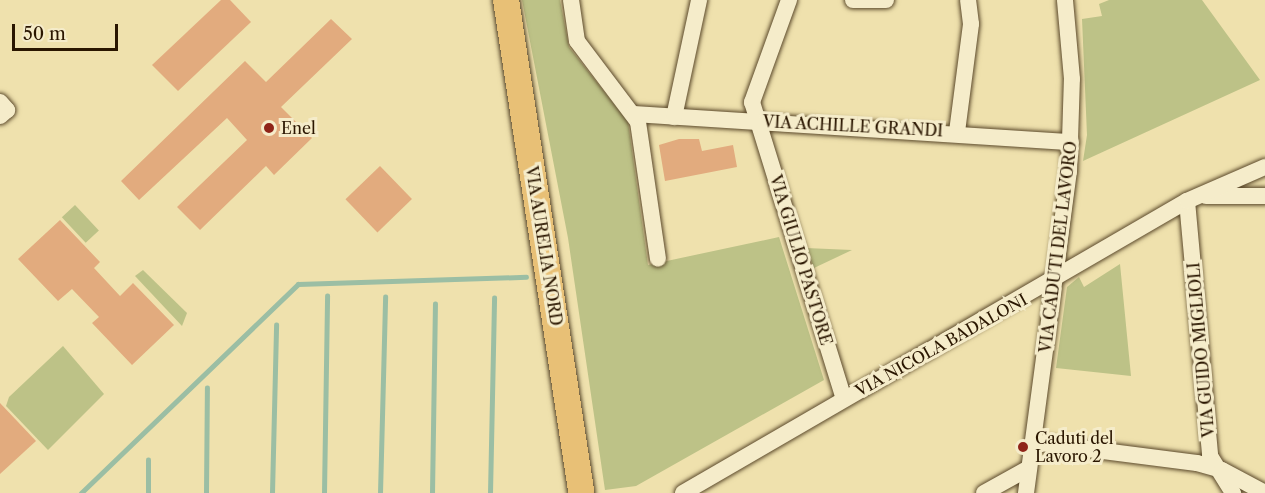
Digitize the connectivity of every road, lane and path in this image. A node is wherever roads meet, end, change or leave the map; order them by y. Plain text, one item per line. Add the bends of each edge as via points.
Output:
1 (506, 0) edge
2 (571, 0) edge
3 (699, 0) edge
4 (789, 0) edge
5 (853, 0) edge
6 (886, 0) edge
7 (968, 0) edge
8 (1065, 0) edge
9 (634, 114) junction
10 (674, 117) junction
11 (756, 121) junction
12 (957, 132) junction
13 (1071, 142) junction
14 (1265, 167) edge
15 (1265, 196) edge
16 (1193, 199) junction
17 (658, 259) dead end
18 (1056, 280) junction
19 (844, 399) junction
20 (1033, 442) junction
21 (1029, 468) junction
22 (1222, 470) junction
23 (581, 493) edge
24 (683, 493) edge
25 (984, 493) edge
26 (1026, 493) edge
27 (1233, 493) edge
28 (1265, 493) edge

1 - 23 main road, VIA AURELIA NORD
2 - 9 street via 577,41
3 - 10 street
4 - 11 street, VIA GIULIO PASTORE via 752,94
5 - 6 street
7 - 12 street via 971,24
8 - 13 street, VIA CADUTI DEL LAVORO via 1071,51
9 - 10 street, VIA ACHILLE GRANDI
9 - 17 street
10 - 11 street, VIA ACHILLE GRANDI
11 - 12 street, VIA ACHILLE GRANDI
11 - 19 street, VIA GIULIO PASTORE
12 - 13 street, VIA ACHILLE GRANDI
13 - 18 street, VIA CADUTI DEL LAVORO
14 - 16 street, VIA NICOLA BADALONI
15 - 16 street
16 - 18 street, VIA NICOLA BADALONI
16 - 22 street, VIA GUIDO MIGLIOLI via 1210,456
18 - 19 street, VIA NICOLA BADALONI
18 - 20 street, VIA CADUTI DEL LAVORO
19 - 24 street, VIA NICOLA BADALONI
20 - 21 street, VIA CADUTI DEL LAVORO
20 - 22 street
21 - 25 street
21 - 26 street, VIA CADUTI DEL LAVORO
22 - 27 street, VIA GUIDO MIGLIOLI
22 - 28 street

